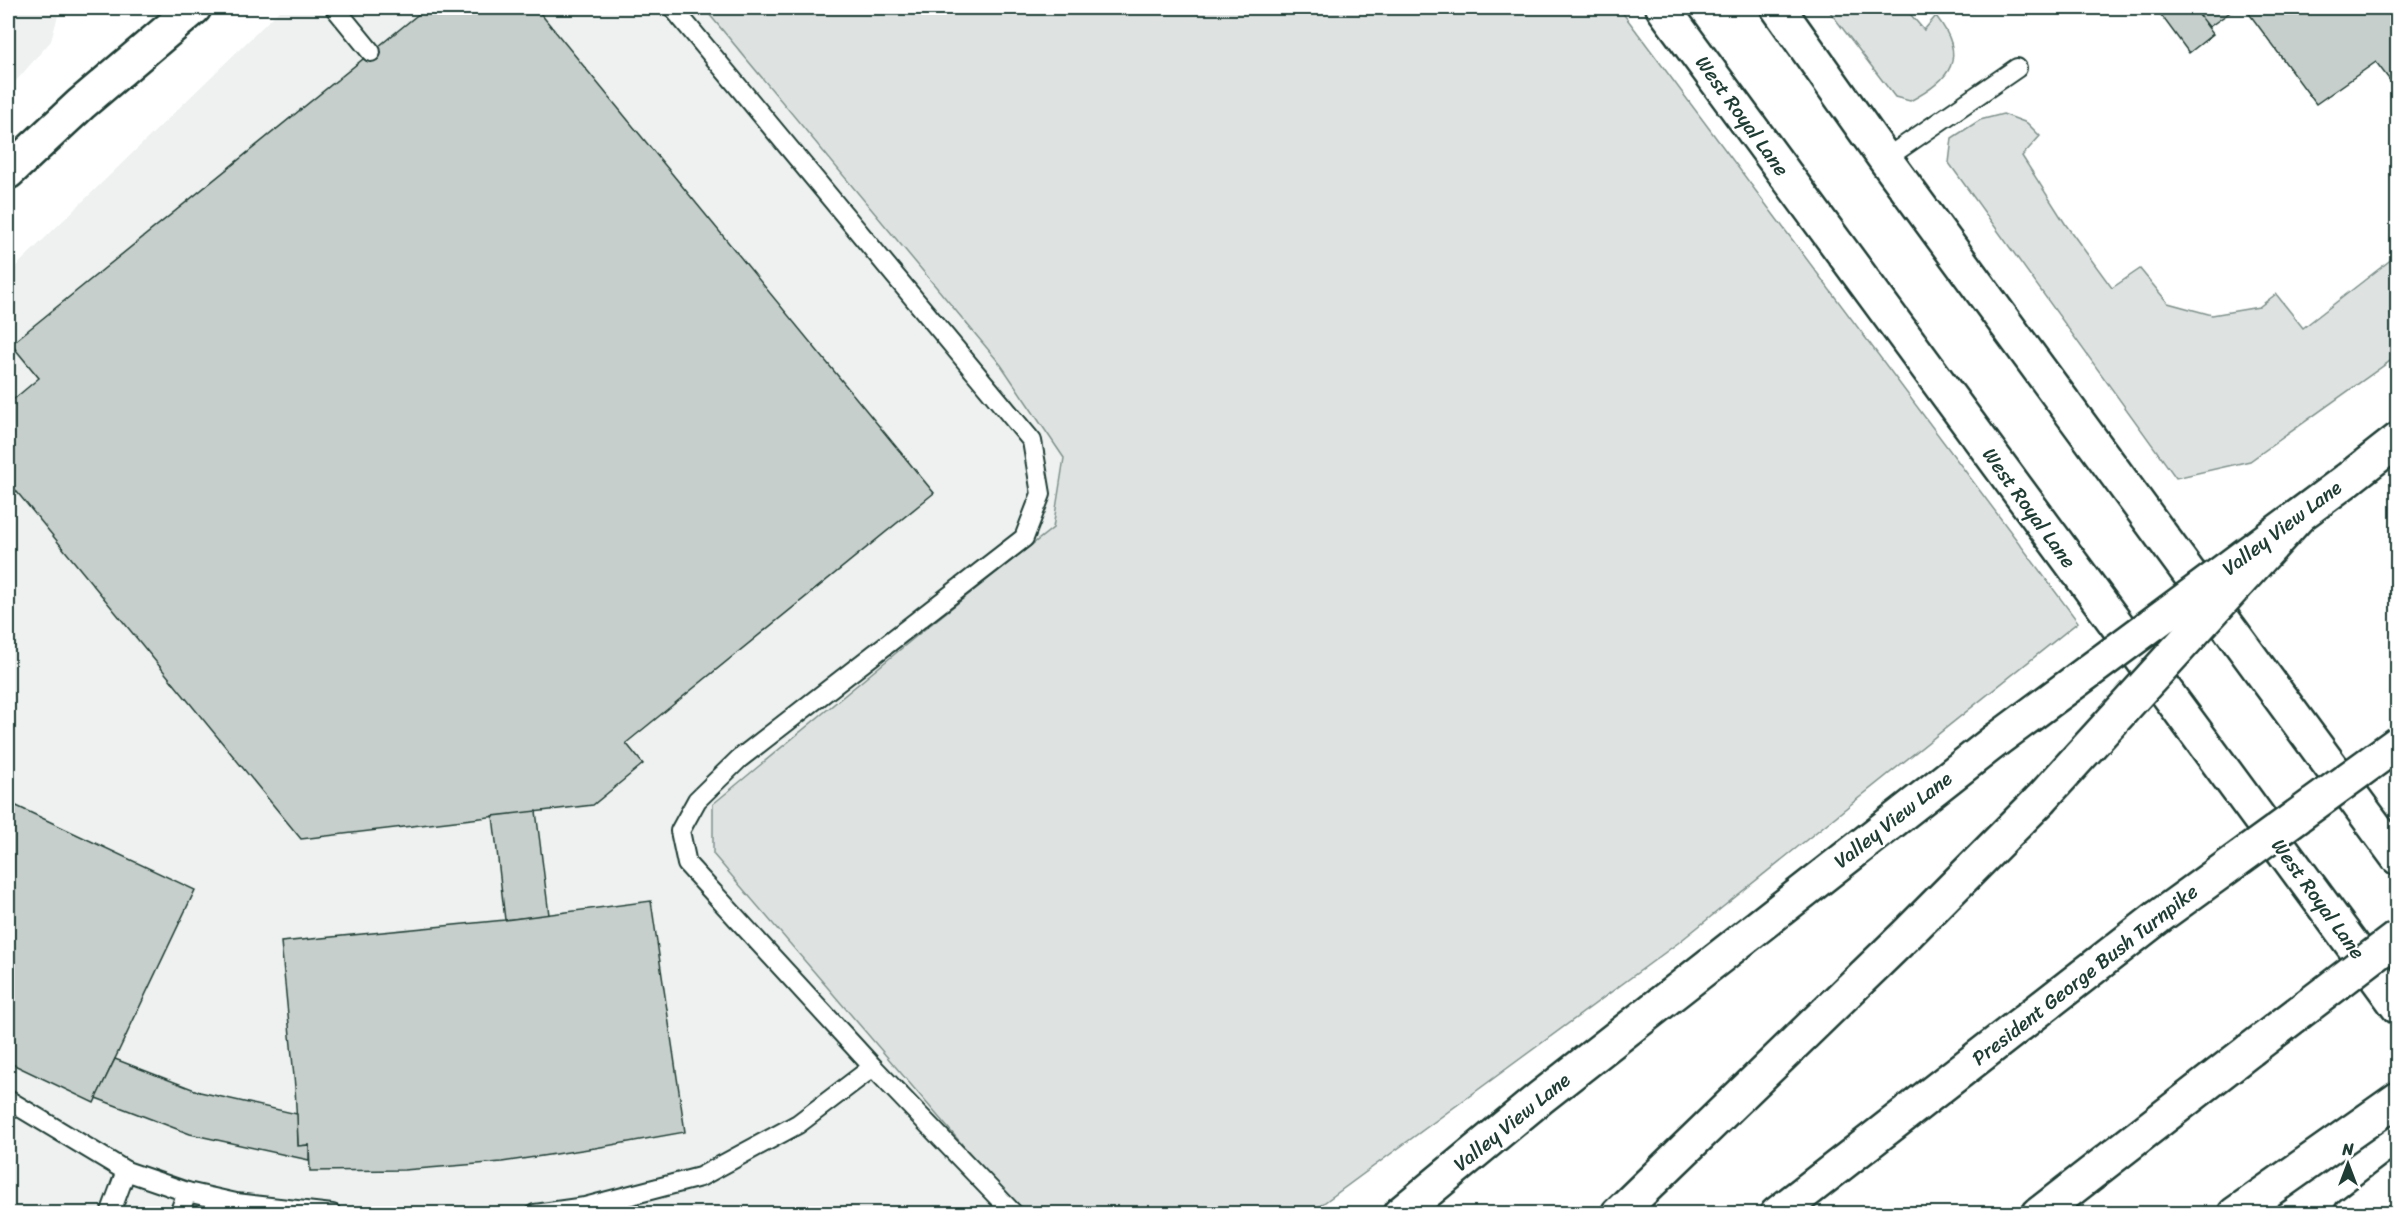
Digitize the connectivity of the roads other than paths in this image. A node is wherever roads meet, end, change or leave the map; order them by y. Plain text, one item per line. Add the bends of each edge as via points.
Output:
1 (194, 8) edge
2 (335, 8) edge
3 (674, 8) edge
4 (1663, 8) edge
5 (1778, 8) edge
6 (371, 52) dead end
7 (2017, 68) dead end
8 (1885, 159) junction
9 (8, 171) edge
10 (2397, 440) edge
11 (2299, 516) junction
12 (2397, 743) edge
13 (2397, 858) edge
14 (2397, 937) edge
15 (2397, 1007) edge
16 (873, 1067) junction
17 (2397, 1099) edge
18 (8, 1100) edge
19 (126, 1171) junction
20 (187, 1191) junction
21 (110, 1214) edge
22 (179, 1214) edge
23 (332, 1214) edge
24 (535, 1214) edge
25 (1014, 1214) edge
26 (1400, 1214) edge
27 (1618, 1214) edge
28 (1777, 1214) edge
29 (2038, 1214) edge
30 (2235, 1214) edge

1 - 9 main road
2 - 6 lane
3 - 16 lane via 1032,441 1041,494 1023,538 739,759 697,800 680,831 687,864
4 - 15 main road, West Royal Lane
5 - 8 main road
7 - 8 lane
8 - 13 main road
10 - 11 main road, Valley View Lane, bridge
11 - 26 main road, Valley View Lane, bridge via 1995,741 1540,1098
11 - 27 main road, bridge via 2041,799
12 - 28 main road, President George Bush Turnpike, bridge via 2157,918
14 - 29 main road, bridge
16 - 24 lane via 798,1124 700,1177 585,1207
16 - 25 lane
17 - 30 main road
18 - 19 lane
19 - 20 lane
19 - 21 lane
20 - 22 lane
20 - 23 lane via 236,1203

